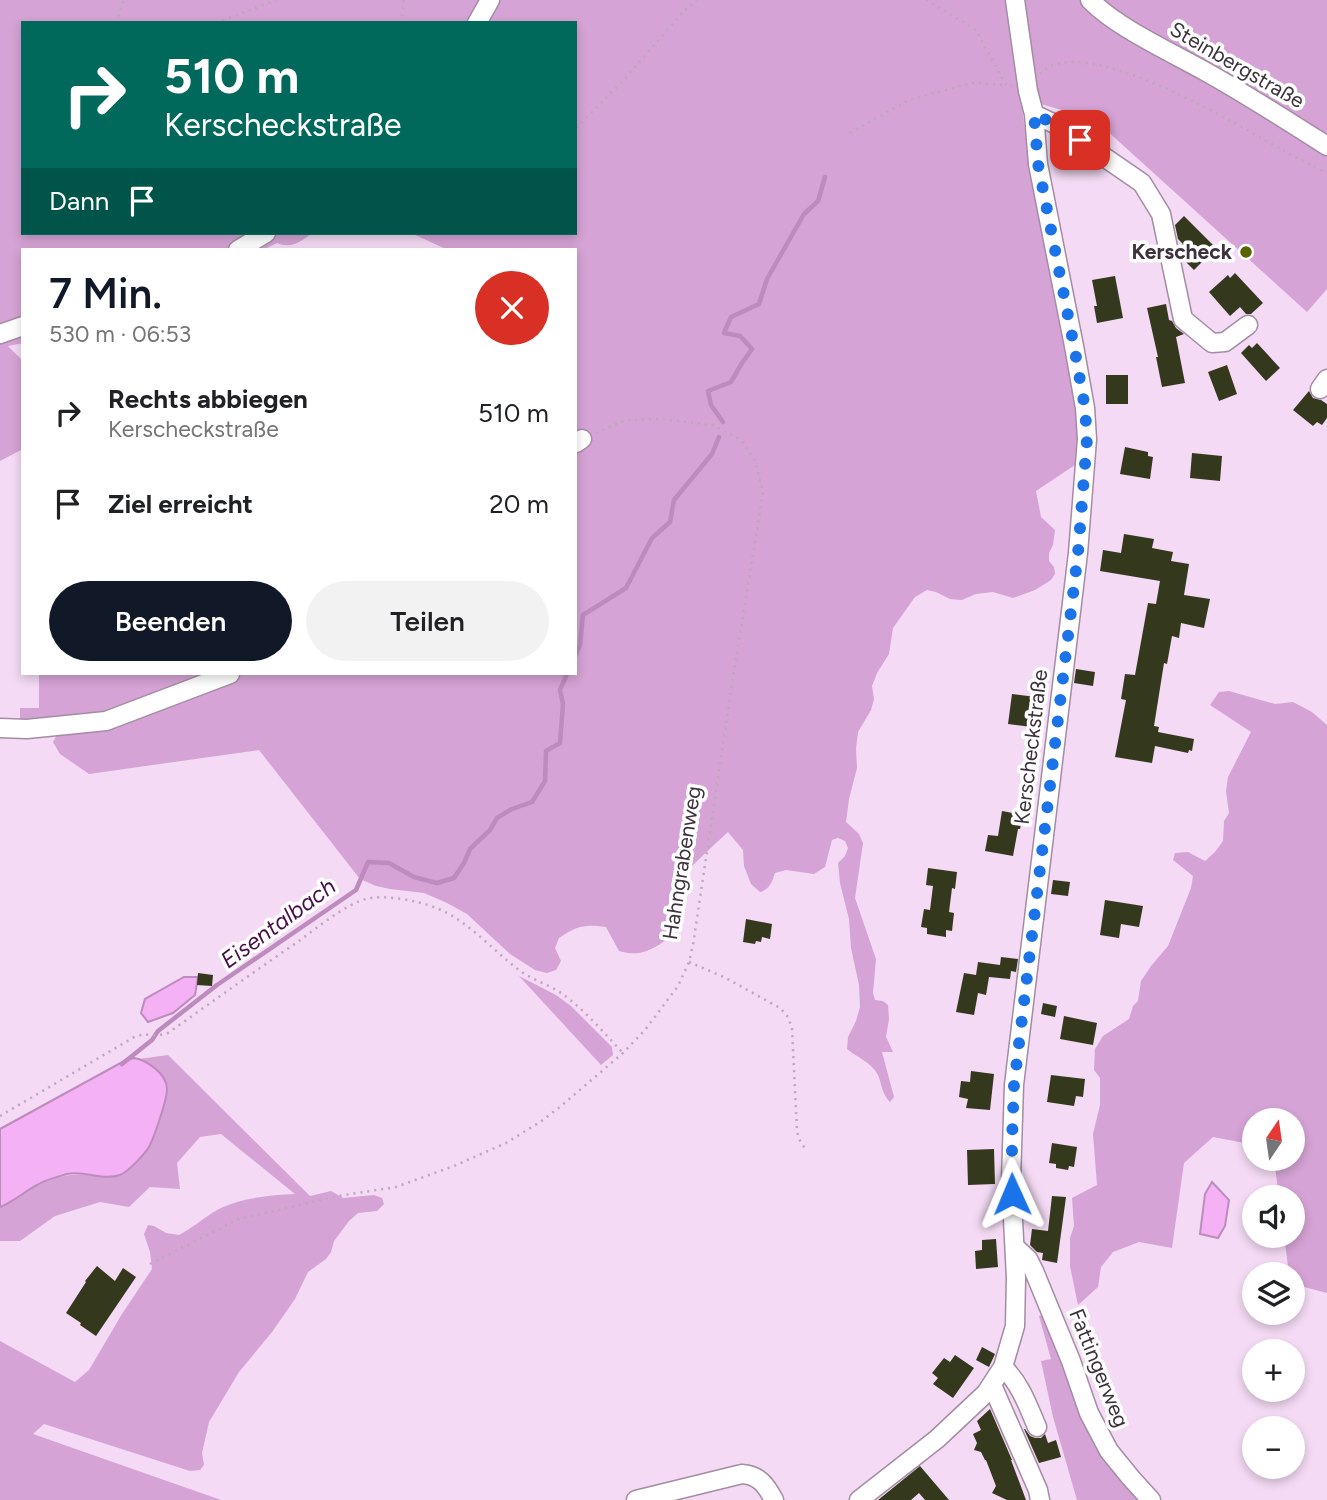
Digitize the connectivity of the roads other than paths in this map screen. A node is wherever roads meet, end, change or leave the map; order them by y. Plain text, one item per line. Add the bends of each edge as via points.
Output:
1 (490, 0) edge
2 (1015, 0) edge
3 (1090, 0) edge
4 (478, 21) edge
5 (1034, 114) junction
6 (1327, 146) edge
7 (263, 235) edge
8 (241, 248) edge
9 (1248, 325) dead end
10 (21, 327) edge
11 (0, 334) edge
12 (227, 675) edge
13 (0, 728) edge
14 (1015, 1247) junction
15 (1003, 1367) junction
16 (992, 1385) junction
17 (1037, 1427) dead end
18 (636, 1500) edge
19 (774, 1500) edge
20 (859, 1500) edge
21 (1040, 1500) edge
22 (1151, 1500) edge

1 - 4 street
2 - 5 street, Kerscheckstraße
3 - 6 street, Steinbergstraße via 1130,30 1239,90
5 - 9 street via 1142,183 1161,214 1183,319 1212,343 1225,342
5 - 14 street, Kerscheckstraße via 1038,164 1074,346 1087,439 1078,553 1014,1085 1011,1180
7 - 8 street
10 - 11 street
12 - 13 street via 106,721
14 - 15 street, Kerscheckstraße via 1015,1326
14 - 22 street, Fattingerweg via 1034,1271 1089,1413 1110,1451
15 - 16 street, Kerscheckstraße
15 - 17 street
16 - 20 street, Kerscheckstraße via 950,1427
16 - 21 street
18 - 19 street via 742,1474 758,1478

